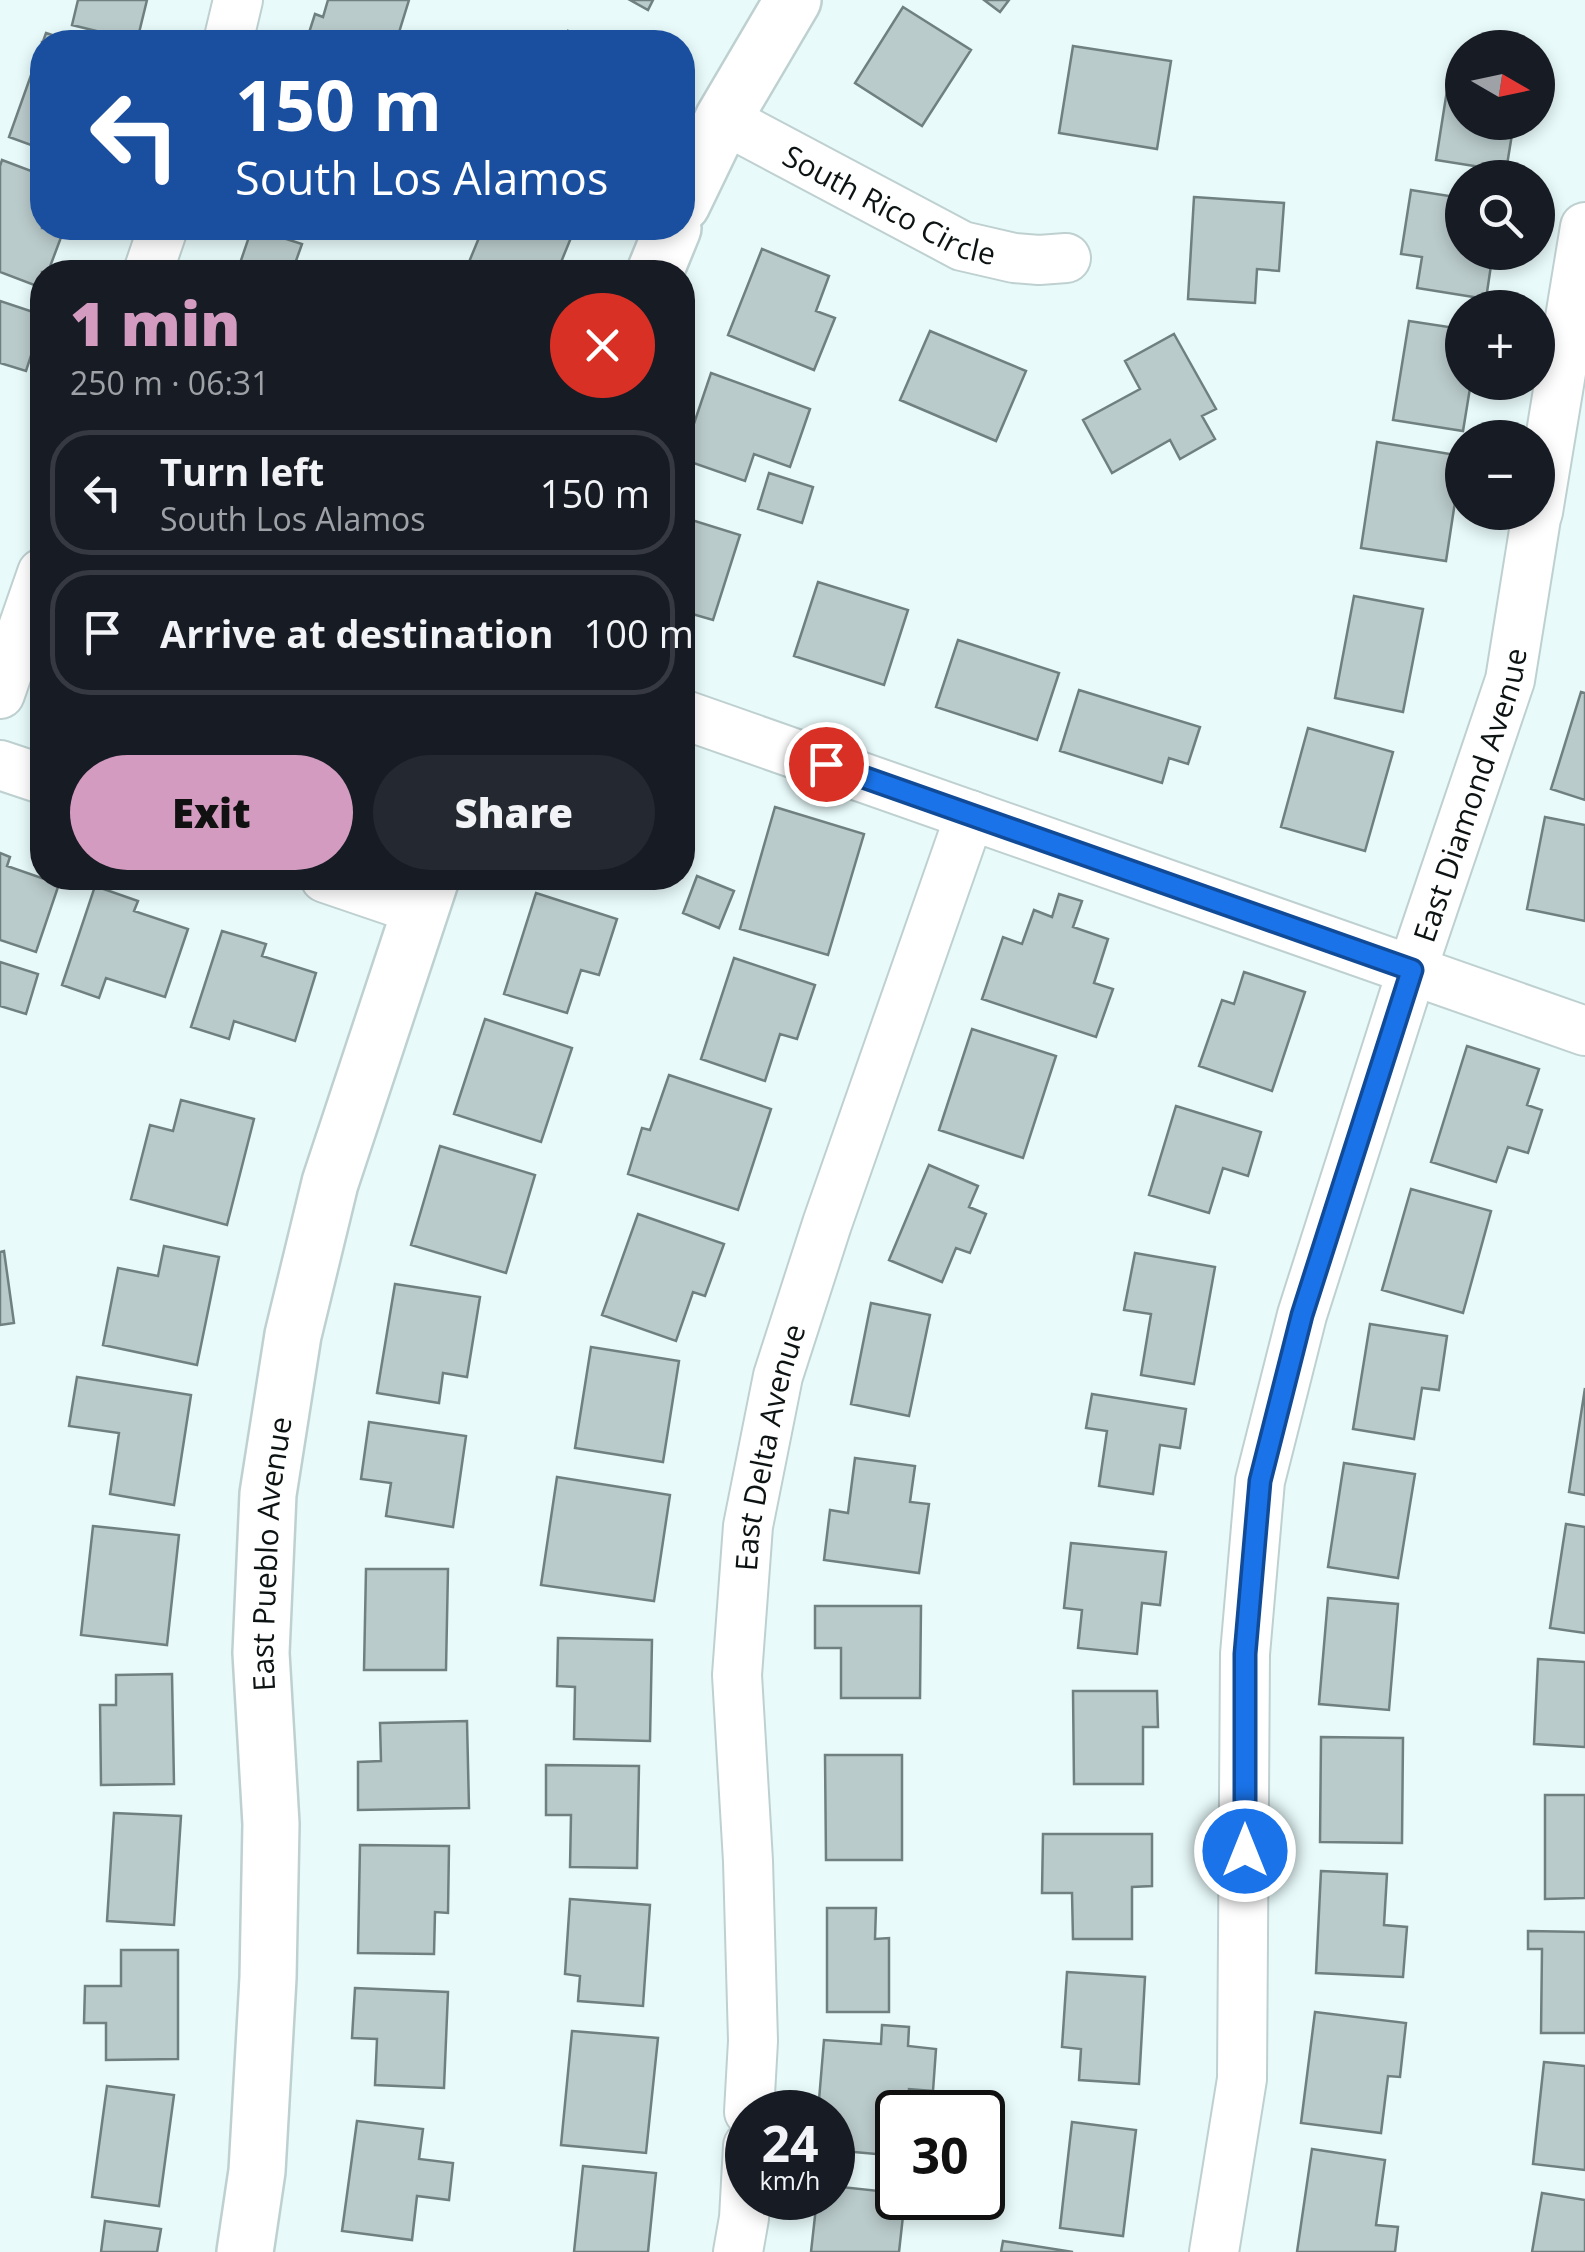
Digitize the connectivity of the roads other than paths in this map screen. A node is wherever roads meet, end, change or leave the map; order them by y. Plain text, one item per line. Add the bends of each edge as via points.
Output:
1 (238, 0) edge
2 (794, 0) edge
3 (231, 30) edge
4 (724, 119) junction
5 (695, 178) edge
6 (1585, 227) edge
7 (1066, 258) dead end
8 (1553, 420) edge
9 (1535, 530) edge
10 (30, 608) edge
11 (0, 694) edge
12 (695, 719) edge
13 (0, 764) edge
14 (30, 775) edge
15 (970, 815) junction
16 (400, 890) edge
17 (425, 894) edge
18 (1412, 970) junction
19 (1585, 1031) edge
20 (750, 2090) edge
21 (744, 2220) edge
22 (245, 2252) edge
23 (738, 2252) edge
24 (1214, 2252) edge

1 - 3 street
2 - 4 street
4 - 5 street
4 - 7 street, South Rico Circle via 962,246 1014,258
6 - 8 street, East Diamond Avenue
9 - 18 street, East Diamond Avenue via 1510,680
10 - 11 street
12 - 15 street
13 - 14 street
15 - 18 street
15 - 20 street, East Delta Avenue via 778,1376 748,1526 737,1675 748,1861
16 - 17 street
17 - 22 street, East Pueblo Avenue via 330,1183 293,1335 268,1494 262,1653 271,1824 268,1978 258,2171
18 - 19 street
18 - 24 street, East Diamond Avenue via 1302,1315 1260,1481 1245,1654 1242,2079
21 - 23 street

